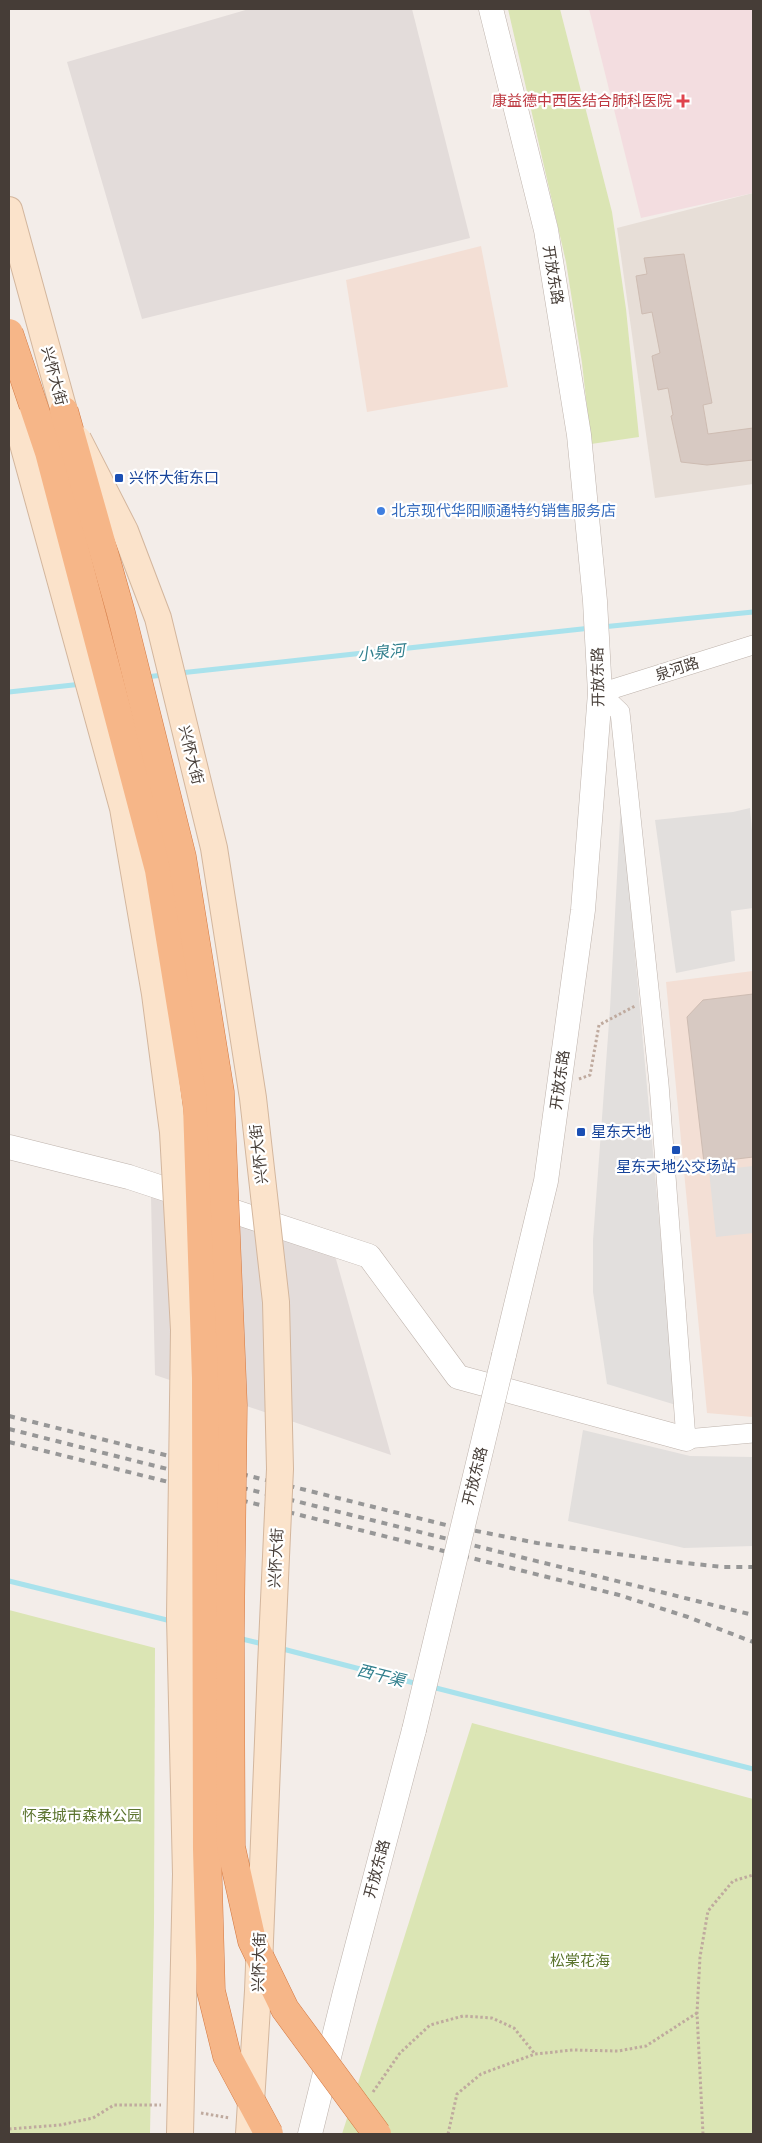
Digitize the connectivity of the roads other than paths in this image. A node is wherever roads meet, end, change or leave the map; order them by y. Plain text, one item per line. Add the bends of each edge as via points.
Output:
1 (491, 9) edge
2 (9, 210) edge
3 (9, 333) edge
4 (9, 382) edge
5 (64, 411) junction
6 (753, 645) edge
7 (600, 693) junction
8 (9, 1148) edge
9 (753, 1433) edge
10 (686, 1438) junction
11 (180, 2134) edge
12 (249, 2134) edge
13 (268, 2134) edge
14 (310, 2134) edge
15 (377, 2134) edge

1 - 7 street, 开放东路 via 546,230 578,435 595,601
2 - 5 main road, 兴怀大街
3 - 13 highway, bridge via 49,452 159,870 197,1105 206,1378 211,1991 227,2056
4 - 11 main road, bridge via 17,422 123,808 155,994 173,1132 184,1330 180,1617 186,1874
5 - 12 main road, 兴怀大街, bridge via 125,531 158,618 212,838 252,1098 276,1302 280,1469
5 - 15 highway, bridge via 121,613 182,857 220,1092 233,1405 232,1847 252,1941 285,2010
6 - 7 street, 泉河路
7 - 10 street via 620,712 659,1084
7 - 14 street, 开放东路, bridge via 584,910 546,1181 414,1730
8 - 10 street via 129,1176 370,1256 458,1377
9 - 10 street

